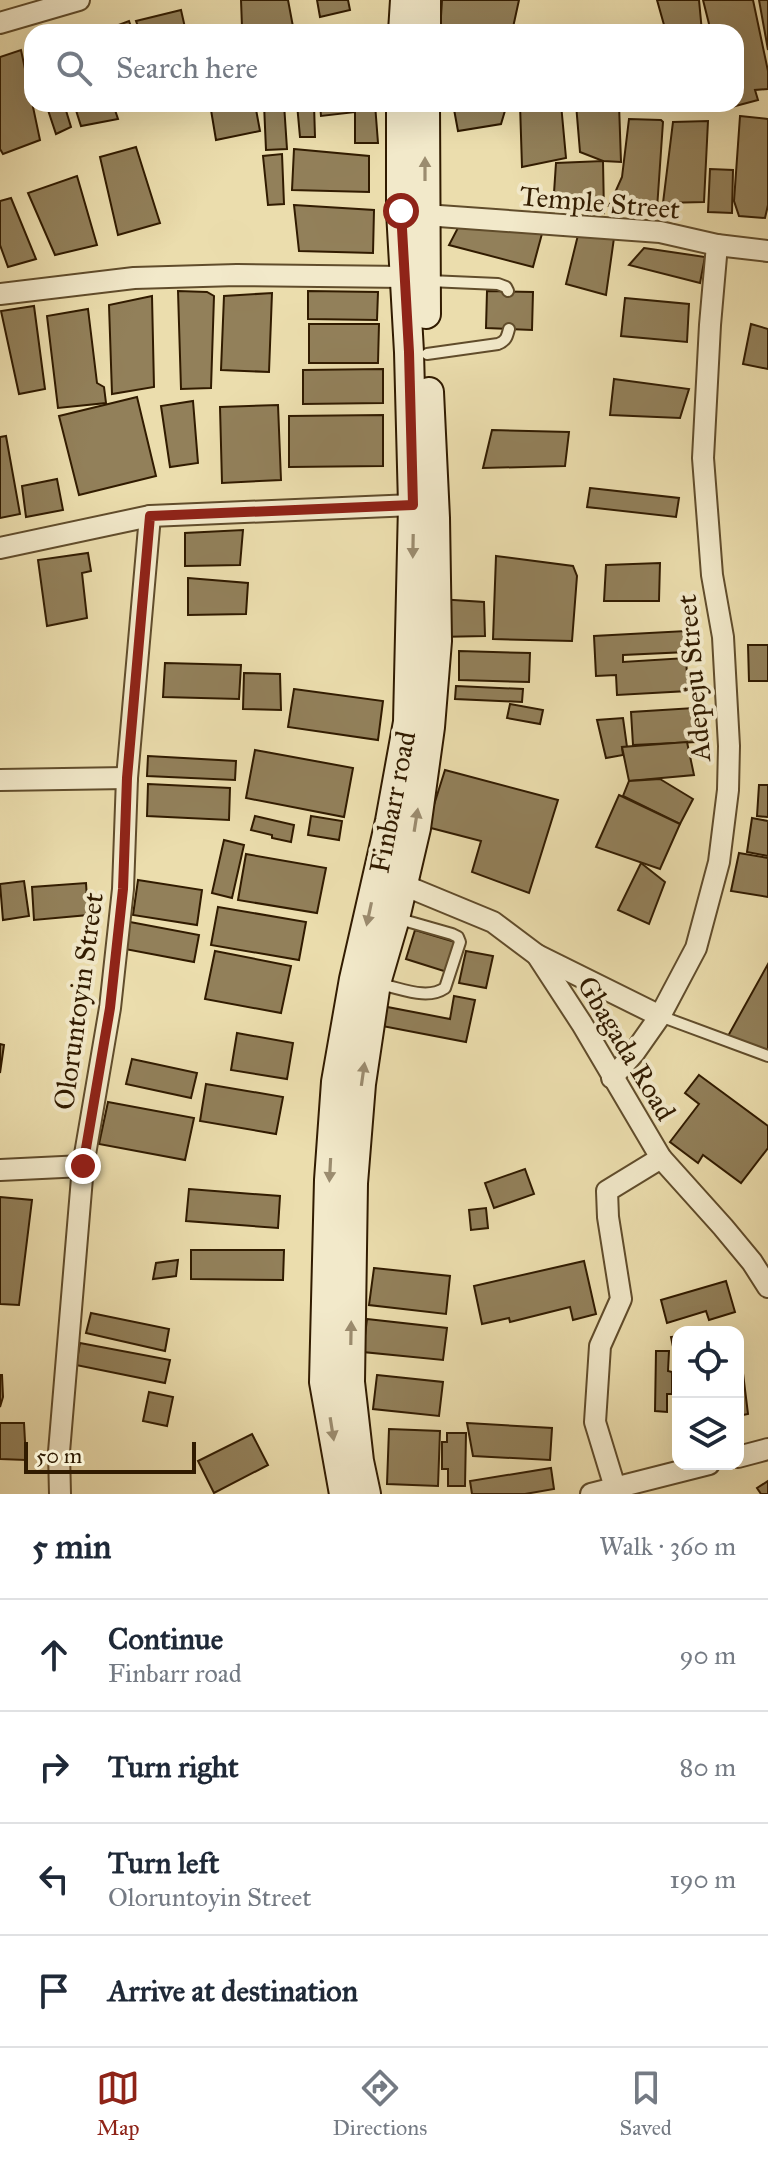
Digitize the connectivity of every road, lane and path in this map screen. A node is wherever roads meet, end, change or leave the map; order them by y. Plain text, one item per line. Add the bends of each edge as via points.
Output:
1 (79, 0) edge
2 (405, 0) edge
3 (426, 0) edge
4 (0, 23) edge
5 (404, 24) edge
6 (426, 24) edge
7 (401, 112) edge
8 (425, 112) edge
9 (425, 215) junction
10 (717, 245) junction
11 (768, 251) edge
12 (415, 279) junction
13 (508, 291) dead end
14 (0, 294) edge
15 (509, 329) dead end
16 (427, 354) junction
17 (413, 505) junction
18 (150, 516) junction
19 (0, 548) edge
20 (127, 778) junction
21 (0, 780) edge
22 (401, 884) junction
23 (400, 919) junction
24 (399, 946) dead end
25 (537, 955) junction
26 (386, 980) junction
27 (660, 1016) junction
28 (768, 1056) edge
29 (612, 1078) junction
30 (661, 1158) junction
31 (83, 1166) junction
32 (0, 1170) edge
33 (768, 1287) edge
34 (337, 1382) junction
35 (768, 1449) edge
36 (744, 1455) edge
37 (688, 1470) edge
38 (616, 1491) edge
39 (60, 1494) edge
40 (344, 1494) edge
41 (366, 1494) edge
42 (591, 1494) edge

1 - 4 street
2 - 5 main road
3 - 6 main road
7 - 12 main road, Finbarr road via 401,211
9 -> 8 main road, Finbarr road
9 - 10 street, Temple Street via 660,232
9 - 12 main road, Finbarr road
10 - 11 street, Temple Street
10 - 27 street, Adepeju Street via 703,458 712,575 723,637 728,790 719,862 696,948
12 - 13 lane via 498,284
12 - 14 street via 134,278
12 - 16 main road, Finbarr road
12 - 17 main road, Finbarr road
15 - 16 lane via 498,344
22 -> 16 main road, Finbarr road via 416,828 437,641
17 - 18 street
17 -> 34 main road, Finbarr road via 408,722 336,1082 329,1180
18 - 19 street
18 - 20 street, Oloruntoyin Street
20 - 21 street
20 - 31 street, Oloruntoyin Street via 123,889 110,1008
22 - 23 main road, Finbarr road
22 - 25 street, Gbagada Road via 493,922
23 - 24 lane
23 - 26 main road, Finbarr road
23 - 26 lane via 452,934 460,942 441,991 428,995
25 - 27 street
25 - 29 street, Gbagada Road
34 -> 26 main road, Finbarr road via 361,1084
27 - 28 lane
27 - 29 street, Adepeju Street
29 - 30 street, Gbagada Road
30 - 33 street, Gbagada Road
30 - 38 street via 607,1191 621,1299 600,1346 595,1422
31 - 32 street
31 - 39 street, Oloruntoyin Street
34 -> 40 main road, Finbarr road
34 - 41 main road, Finbarr road
35 - 36 street
37 - 38 street
38 - 42 street

